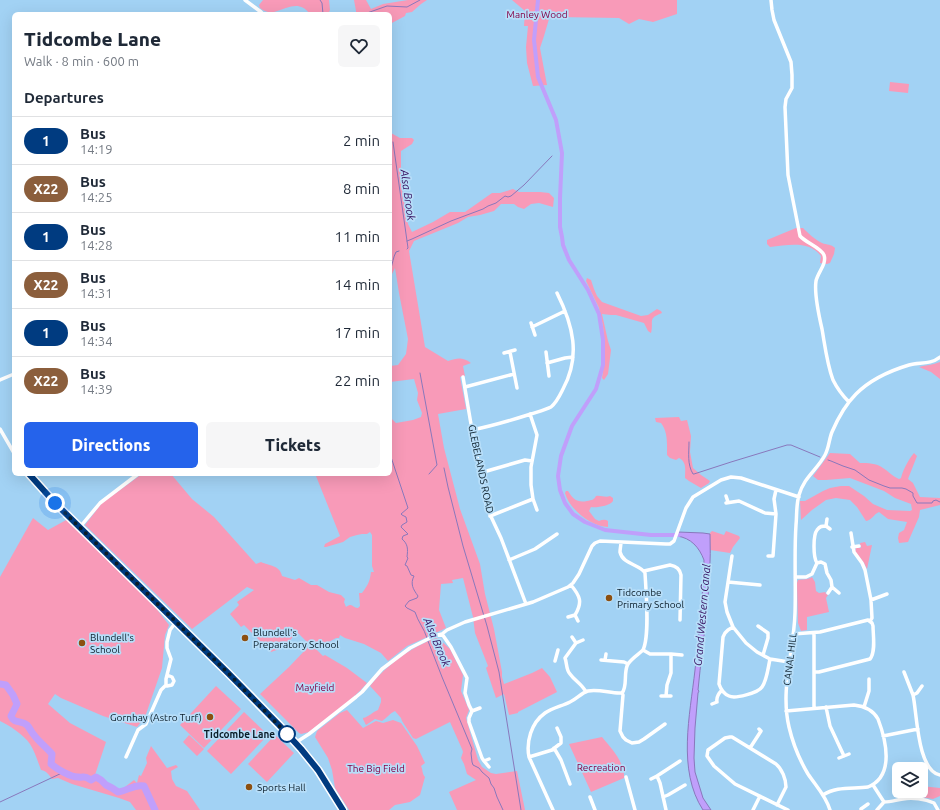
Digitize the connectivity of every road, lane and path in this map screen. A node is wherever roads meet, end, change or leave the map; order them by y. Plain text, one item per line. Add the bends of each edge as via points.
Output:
1 (245, 0) edge
2 (771, 0) edge
3 (261, 12) edge
4 (557, 293) dead end
5 (565, 311) junction
6 (535, 335) dead end
7 (515, 350) dead end
8 (510, 352) junction
9 (546, 352) dead end
10 (504, 354) dead end
11 (573, 357) junction
12 (940, 357) edge
13 (547, 363) junction
14 (514, 374) junction
15 (12, 375) edge
16 (549, 376) dead end
17 (463, 377) dead end
18 (0, 380) edge
19 (465, 387) junction
20 (517, 388) dead end
21 (849, 402) junction
22 (530, 414) junction
23 (0, 429) edge
24 (472, 430) junction
25 (12, 449) edge
26 (532, 461) junction
27 (480, 473) junction
28 (31, 476) edge
29 (135, 476) edge
30 (776, 490) junction
31 (726, 496) dead end
32 (798, 497) junction
33 (532, 499) junction
34 (537, 510) dead end
35 (776, 514) junction
36 (490, 516) junction
37 (827, 519) dead end
38 (826, 526) junction
39 (80, 527) junction
40 (830, 529) dead end
41 (851, 533) dead end
42 (557, 534) dead end
43 (621, 542) junction
44 (860, 546) dead end
45 (852, 547) junction
46 (732, 556) dead end
47 (768, 556) dead end
48 (509, 560) junction
49 (817, 563) junction
50 (644, 571) junction
51 (794, 577) junction
52 (752, 579) dead end
53 (728, 582) junction
54 (752, 584) junction
55 (760, 585) dead end
56 (571, 586) junction
57 (832, 587) junction
58 (828, 593) dead end
59 (839, 593) dead end
60 (887, 594) dead end
61 (871, 600) junction
62 (526, 604) junction
63 (575, 614) junction
64 (646, 615) junction
65 (652, 615) dead end
66 (676, 615) dead end
67 (568, 617) dead end
68 (578, 621) dead end
69 (870, 621) junction
70 (176, 622) junction
71 (733, 626) junction
72 (758, 626) dead end
73 (772, 631) dead end
74 (768, 633) junction
75 (814, 633) junction
76 (442, 634) junction
77 (793, 634) junction
78 (572, 637) dead end
79 (582, 640) dead end
80 (576, 643) junction
81 (558, 650) dead end
82 (643, 650) junction
83 (606, 654) dead end
84 (671, 654) junction
85 (557, 655) junction
86 (682, 655) dead end
87 (763, 656) junction
88 (565, 658) junction
89 (770, 659) junction
90 (555, 660) dead end
91 (601, 660) dead end
92 (606, 660) junction
93 (789, 662) junction
94 (628, 664) junction
95 (814, 672) junction
96 (904, 672) dead end
97 (167, 675) junction
98 (869, 679) dead end
99 (166, 685) junction
100 (922, 686) dead end
101 (722, 690) junction
102 (586, 692) junction
103 (622, 692) junction
104 (912, 695) junction
105 (661, 696) dead end
106 (666, 696) junction
107 (671, 696) dead end
108 (712, 704) dead end
109 (826, 707) junction
110 (864, 707) junction
111 (480, 708) dead end
112 (814, 708) junction
113 (472, 711) junction
114 (786, 711) junction
115 (151, 714) junction
116 (158, 718) dead end
117 (662, 725) dead end
118 (557, 728) dead end
119 (918, 729) junction
120 (761, 731) dead end
121 (883, 736) junction
122 (295, 743) junction
123 (554, 748) junction
124 (750, 748) junction
125 (849, 754) dead end
126 (844, 756) junction
127 (126, 757) dead end
128 (489, 758) dead end
129 (529, 758) junction
130 (839, 758) dead end
131 (484, 761) junction
132 (679, 763) dead end
133 (489, 767) dead end
134 (940, 774) edge
135 (657, 776) junction
136 (626, 777) dead end
137 (651, 779) dead end
138 (570, 784) dead end
139 (685, 785) dead end
140 (873, 785) junction
141 (823, 795) junction
142 (760, 796) junction
143 (590, 797) dead end
144 (663, 797) junction
145 (884, 802) junction
146 (777, 805) junction
147 (867, 807) edge
148 (861, 809) edge
149 (343, 810) edge
150 (553, 810) edge
151 (595, 810) edge
152 (634, 810) edge
153 (666, 810) edge
154 (753, 810) edge
155 (788, 810) edge
156 (830, 810) edge
157 (877, 810) edge
158 (938, 810) edge

1 - 3 street
2 - 21 street via 774,20 792,67 792,88 785,107 787,169 792,200 800,236 824,256 824,264 816,280 819,315 830,372 841,394
4 - 5 street
5 - 6 street via 532,325
5 - 11 street via 572,333
7 - 8 street
8 - 10 street
8 - 14 street
9 - 13 street
11 - 13 street
11 - 22 street via 568,379 556,402 550,408
12 - 21 street via 931,362 910,364 882,375
13 - 16 street
14 - 19 street
14 - 20 street
15 - 18 street
17 - 19 street, GLEBELANDS ROAD
19 - 24 street, GLEBELANDS ROAD
21 - 32 street via 832,432 825,455 805,481
22 - 24 street
22 - 26 street via 537,435
23 - 25 street
24 - 27 street, GLEBELANDS ROAD
26 - 27 street via 525,460
26 - 33 street
27 - 36 street, GLEBELANDS ROAD
28 - 39 street
29 - 39 street via 100,503
30 - 32 street
30 - 35 street
30 - 43 street via 741,478 721,480 693,497 672,542
31 - 35 street via 727,503 739,501 765,513
32 - 51 street, CANAL HILL
33 - 34 street
33 - 36 street
35 - 47 street via 773,556
36 - 48 street, GLEBELANDS ROAD
37 - 38 street
38 - 40 street
38 - 49 street via 818,528 815,534
39 - 70 street
41 - 45 street
42 - 48 street via 535,549
43 - 50 street via 622,556
43 - 56 street via 595,543
44 - 45 street
45 - 61 street via 864,566
46 - 53 street via 734,562
48 - 62 street, GLEBELANDS ROAD
49 - 51 street via 812,574
49 - 57 street via 825,564
50 - 64 street
50 - 66 street via 670,565 679,569 680,617
51 - 77 street, CANAL HILL
52 - 54 street
53 - 54 street
53 - 71 street via 725,602
54 - 55 street
56 - 62 street
56 - 63 street via 580,599
57 - 58 street
57 - 59 street
60 - 61 street
61 - 69 street
62 - 76 street via 478,618
63 - 67 street
63 - 68 street
64 - 65 street
64 - 82 street via 647,629
69 - 75 street
69 - 95 street via 873,626 874,650 870,659
70 - 97 street via 170,630 167,642 171,659
70 - 122 street
71 - 87 street via 751,648
71 - 101 street via 723,637 719,680
72 - 74 street
73 - 74 street
74 - 87 street
75 - 77 street
75 - 95 street
76 - 113 street via 467,678 465,693
76 - 122 street via 410,648 387,665 362,692
77 - 93 street, CANAL HILL
78 - 80 street
79 - 80 street
80 - 88 street
81 - 85 street
82 - 84 street via 650,654
82 - 94 street
83 - 92 street
84 - 86 street
84 - 106 street via 671,673
85 - 88 street
85 - 90 street
87 - 89 street
88 - 102 street via 569,673
89 - 93 street
89 - 101 street via 764,682 757,692 732,697
91 - 92 street
92 - 94 street
93 - 114 street, CANAL HILL
94 - 103 street
95 - 112 street
96 - 104 street
97 - 99 street
97 - 99 street via 172,677 174,683
98 - 110 street via 869,691
99 - 115 street via 161,690
100 - 104 street
101 - 108 street via 716,698 719,702
102 - 103 street
102 - 129 street via 540,718 532,728
103 - 117 street via 620,731 626,740 634,745
104 - 119 street
105 - 106 street
106 - 107 street
109 - 110 street
109 - 112 street
109 - 126 street via 830,726
110 - 121 street via 876,715
111 - 113 street
112 - 114 street
113 - 131 street via 469,722
114 - 141 street, CANAL HILL via 796,752
115 - 116 street
115 - 127 street via 146,724 138,730
118 - 123 street via 561,742
119 - 121 street
119 - 134 street via 927,762 933,772
120 - 124 street
121 - 140 street via 886,751 885,768
122 - 149 street via 318,770
123 - 129 street
123 - 138 street
124 - 142 street via 730,737 708,750 707,756 714,766 735,784
124 - 146 street via 780,768 786,787
125 - 126 street
126 - 130 street
128 - 131 street
129 - 150 street
131 - 133 street
132 - 135 street
135 - 137 street
135 - 144 street
136 - 152 street
139 - 144 street
140 - 141 street via 833,790
140 - 145 street
141 - 156 street, CANAL HILL
142 - 146 street
142 - 154 street
143 - 151 street via 590,804
144 - 153 street
145 - 157 street
145 - 158 street via 910,798 925,800 934,803
146 - 155 street
147 - 148 street

